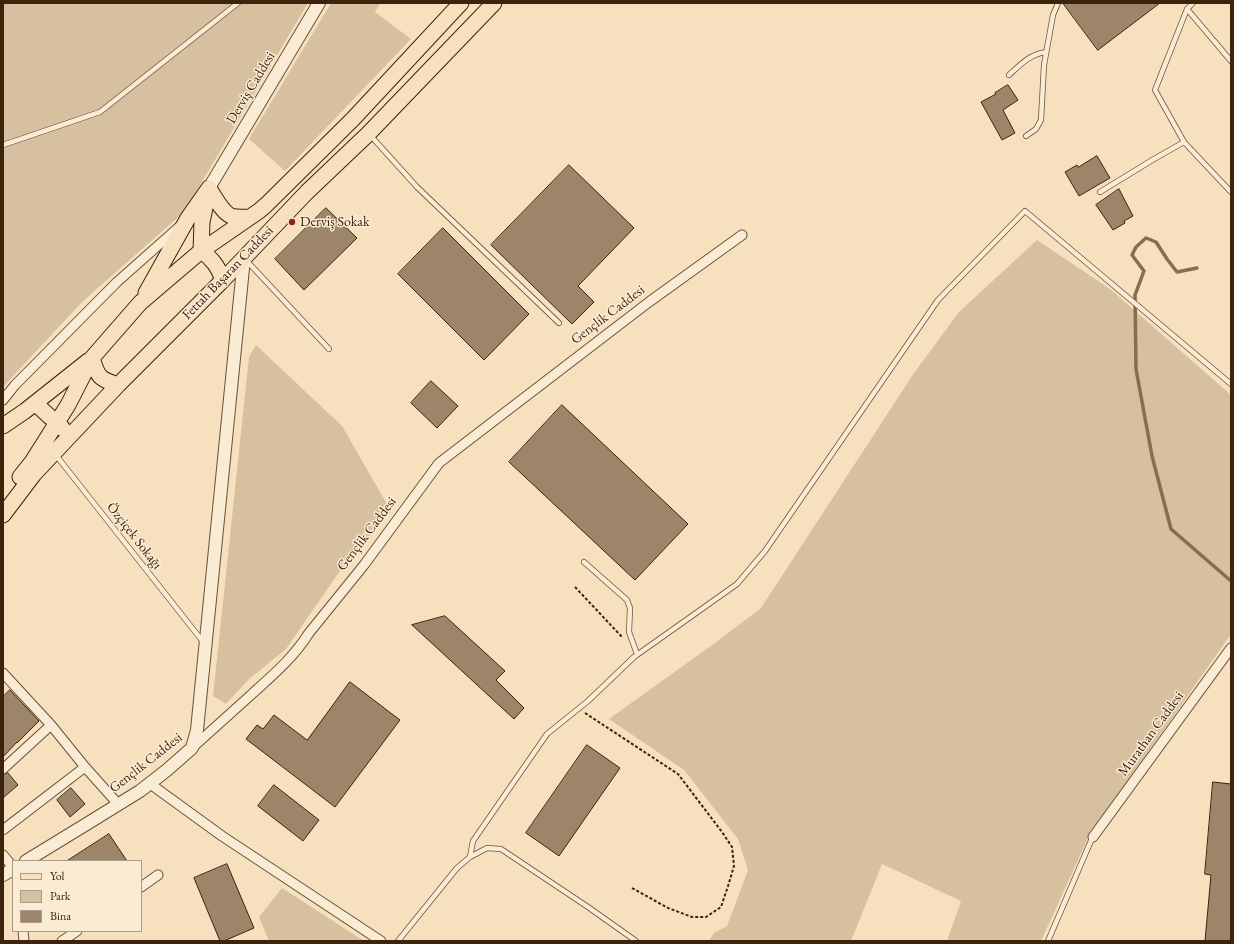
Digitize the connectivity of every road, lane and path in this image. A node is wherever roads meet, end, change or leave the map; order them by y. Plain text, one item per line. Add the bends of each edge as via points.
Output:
1 (238, 3) edge
2 (319, 3) edge
3 (461, 3) edge
4 (494, 3) edge
5 (1058, 3) edge
6 (1193, 3) edge
7 (1187, 9) junction
8 (1046, 52) junction
9 (1231, 61) edge
10 (1009, 76) dead end
11 (368, 134) junction
12 (1026, 136) dead end
13 (1184, 142) junction
14 (3, 145) edge
15 (209, 188) junction
16 (1100, 192) dead end
17 (1231, 192) edge
18 (250, 217) junction
19 (188, 218) junction
20 (742, 235) dead end
21 (201, 251) junction
22 (244, 258) junction
23 (223, 280) junction
24 (140, 303) junction
25 (559, 322) dead end
26 (329, 349) dead end
27 (92, 358) junction
28 (1231, 384) edge
29 (118, 385) junction
30 (3, 400) edge
31 (35, 403) junction
32 (58, 422) junction
33 (3, 426) edge
34 (69, 438) junction
35 (49, 448) junction
36 (3, 498) edge
37 (3, 515) edge
38 (584, 562) dead end
39 (575, 587) dead end
40 (205, 645) junction
41 (1231, 648) edge
42 (637, 654) junction
43 (1231, 656) edge
44 (4, 676) edge
45 (579, 709) junction
46 (51, 725) junction
47 (192, 748) junction
48 (85, 767) junction
49 (3, 769) edge
50 (149, 783) junction
51 (118, 804) junction
52 (3, 830) edge
53 (1093, 837) junction
54 (3, 855) edge
55 (470, 857) junction
56 (28, 860) edge
57 (12, 867) edge
58 (12, 869) edge
59 (3, 875) edge
60 (158, 875) dead end
61 (142, 886) edge
62 (632, 888) dead end
63 (76, 932) edge
64 (62, 941) edge
65 (381, 941) edge
66 (398, 941) edge
67 (636, 941) edge
68 (1048, 941) edge

1 - 14 lane via 100,112
2 - 15 street, Derviş Caddesi
3 - 18 main road, Fettah Başaran Caddesi via 353,119 266,205
4 - 11 main road, Fettah Başaran Caddesi
5 - 8 lane via 1053,15
6 - 7 lane
7 - 9 lane
7 - 13 lane via 1155,90
8 - 10 lane via 1028,58
8 - 12 lane via 1040,120 1036,129
11 - 22 main road, Fettah Başaran Caddesi via 307,192
11 - 25 lane via 417,187
13 - 16 lane
13 - 17 lane
15 - 18 main road via 230,216
15 - 19 main road
15 - 21 main road via 202,222
18 - 21 main road, Fettah Başaran Caddesi
19 - 24 main road
19 - 30 street via 117,282
20 - 47 street, Gençlik Caddesi via 439,463 364,565 292,656
21 - 23 main road via 214,261
21 - 24 main road, Fettah Başaran Caddesi
22 - 23 main road, Fettah Başaran Caddesi
22 - 26 lane
22 - 40 street
23 - 29 main road, Fettah Başaran Caddesi
24 - 27 main road, Fettah Başaran Caddesi
27 - 29 main road via 100,377
27 - 31 main road
27 - 32 main road, Fettah Başaran Caddesi
28 - 42 lane via 1025,211 938,300 765,551 737,584
29 - 34 main road, Fettah Başaran Caddesi
31 - 32 main road
31 - 33 main road
32 - 34 main road
32 - 35 main road, Fettah Başaran Caddesi
34 - 35 main road, Fettah Başaran Caddesi
35 - 36 main road, Fettah Başaran Caddesi via 32,462
35 - 37 main road, Fettah Başaran Caddesi via 34,474
35 - 40 lane, Özçiçek Sokağı
38 - 42 lane via 627,600 630,608 629,632
39 - 42 path
40 - 47 street via 197,730
41 - 53 street, Murathan Caddesi
42 - 45 lane
43 - 53 lane
44 - 46 street
45 - 55 lane via 547,734 473,841
45 - 62 path via 678,774 732,847 734,866 721,907 706,917 692,917 668,908
46 - 48 street
46 - 49 street
47 - 50 street, Gençlik Caddesi
48 - 51 street
48 - 52 street
50 - 51 street, Gençlik Caddesi
50 - 65 street via 222,836
51 - 56 street, Gençlik Caddesi
53 - 68 lane
54 - 57 street
55 - 66 lane via 457,868
55 - 67 lane via 487,848 501,849
58 - 59 street
60 - 61 street
63 - 64 street

